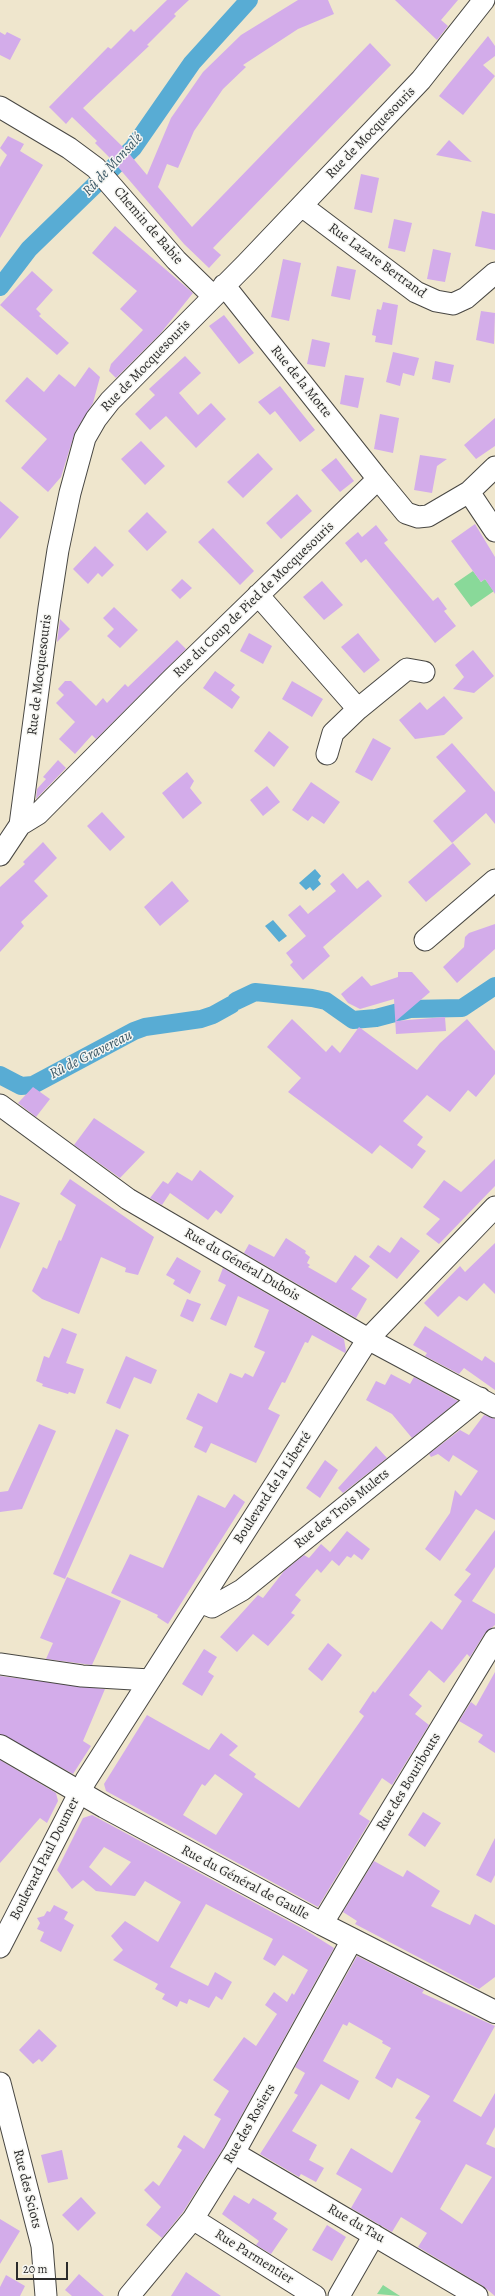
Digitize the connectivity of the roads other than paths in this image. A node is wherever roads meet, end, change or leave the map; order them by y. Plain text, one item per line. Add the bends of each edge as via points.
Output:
1 (484, 0) edge
2 (0, 107) edge
3 (302, 206) junction
4 (495, 273) edge
5 (219, 291) junction
6 (495, 467) edge
7 (378, 479) junction
8 (469, 492) junction
9 (495, 531) edge
10 (258, 596) junction
11 (424, 672) dead end
12 (358, 709) junction
13 (327, 754) dead end
14 (20, 824) junction
15 (0, 855) edge
16 (495, 880) edge
17 (425, 940) dead end
18 (0, 1105) edge
19 (495, 1207) edge
20 (368, 1339) junction
21 (488, 1403) edge
22 (200, 1602) junction
23 (495, 1639) edge
24 (0, 1664) edge
25 (150, 1680) junction
26 (0, 1746) edge
27 (80, 1792) junction
28 (322, 1924) junction
29 (352, 1940) junction
30 (0, 1947) edge
31 (495, 2012) edge
32 (0, 2083) edge
33 (234, 2153) junction
34 (193, 2219) junction
35 (374, 2235) junction
36 (46, 2296) edge
37 (128, 2296) edge
38 (315, 2296) edge
39 (339, 2296) edge
40 (477, 2296) edge

1 - 3 street, Rue de Mocquesouris via 421,80
2 - 5 street, Chemin de Babie via 70,148 103,176 176,260
3 - 4 street, Rue Lazare Bertrand via 419,294 436,301 453,304 466,298
3 - 5 street, Rue de Mocquesouris
5 - 7 street, Rue de la Motte
5 - 14 street, Rue de Mocquesouris via 110,401 85,438 70,493 50,600
6 - 8 street
7 - 8 street via 406,513 418,517 440,511
7 - 10 street, Rue du Coup de Pied de Mocquesouris
8 - 9 street
10 - 12 street
10 - 14 street, Rue du Coup de Pied de Mocquesouris via 38,814
11 - 12 street via 407,669
12 - 13 street via 333,733
14 - 15 street, Rue de Mocquesouris
16 - 17 street
18 - 20 street, Rue du Général Dubois via 128,1199
19 - 20 street, Boulevard de la Liberté
20 - 21 street, Rue du Général Dubois
20 - 22 street, Boulevard de la Liberté
21 - 22 street, Rue des Trois Mulets via 242,1590 212,1607
22 - 25 street, Boulevard de la Liberté
23 - 28 street, Rue des Bouribouts
24 - 25 street via 82,1676
25 - 27 street, Boulevard de la Liberté
26 - 27 main road, Rue du Général de Gaulle
27 - 28 main road, Rue du Général de Gaulle
27 - 30 street, Boulevard Paul Doumer
28 - 29 main road, Rue du Général de Gaulle
29 - 31 main road, Rue du Général de Gaulle
29 - 33 street, Rue des Rosiers
32 - 36 street, Rue des Sciots via 42,2246
33 - 34 street, Rue des Rosiers
33 - 35 street, Rue du Tau
34 - 37 street, Rue des Rosiers
34 - 38 street, Rue Parmentier
35 - 39 street
35 - 40 street, Rue du Tau

